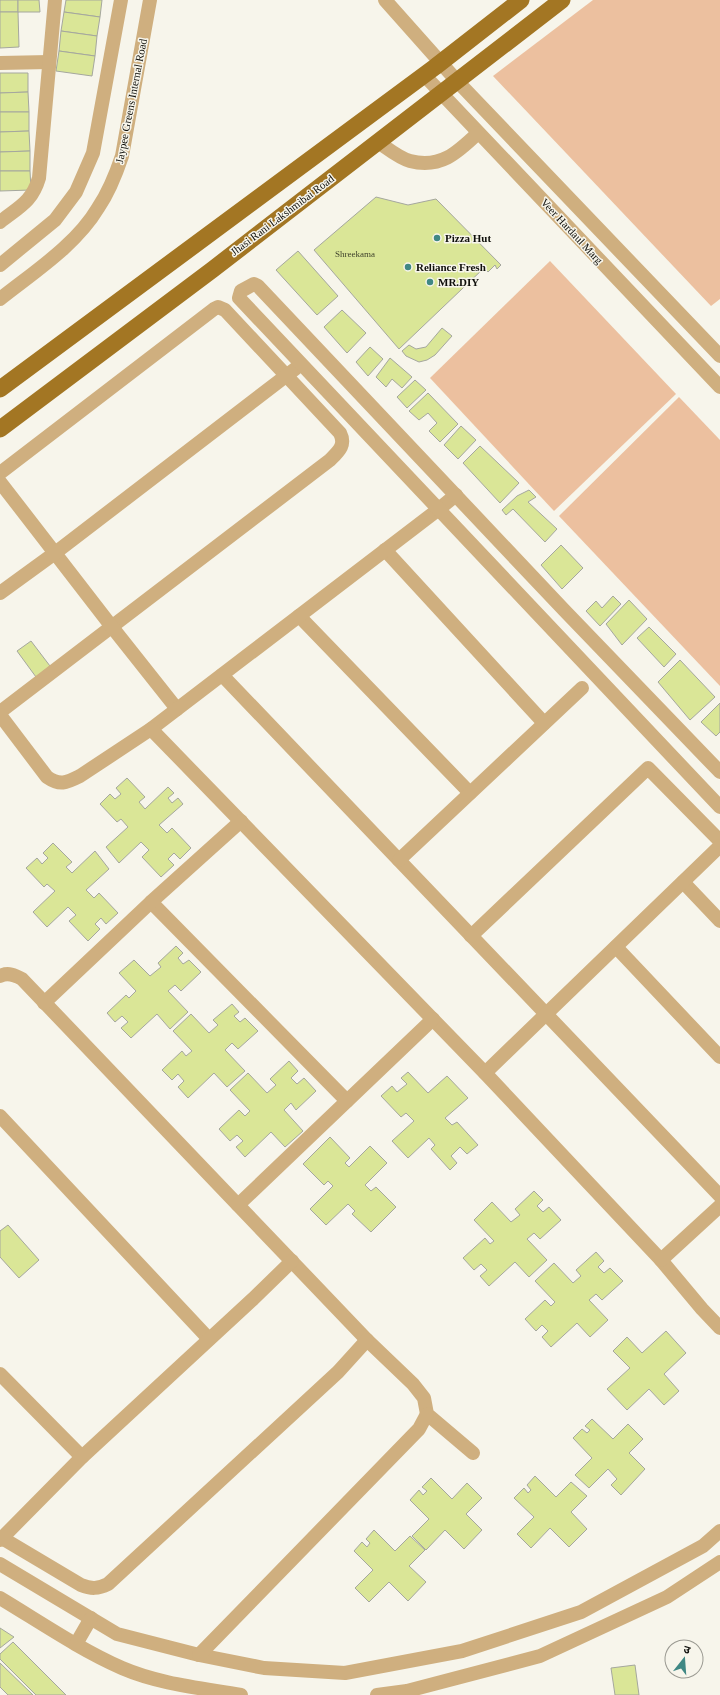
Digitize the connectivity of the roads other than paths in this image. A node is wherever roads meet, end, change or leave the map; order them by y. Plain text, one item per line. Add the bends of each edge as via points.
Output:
1 (55, 0) edge
2 (121, 0) edge
3 (150, 0) edge
4 (385, 0) edge
5 (521, 0) edge
6 (562, 0) edge
7 (49, 62) junction
8 (0, 63) edge
9 (440, 63) junction
10 (424, 75) junction
11 (457, 81) junction
12 (441, 93) junction
13 (478, 133) junction
14 (378, 142) junction
15 (0, 222) edge
16 (0, 265) edge
17 (0, 299) edge
18 (720, 356) edge
19 (301, 364) junction
20 (288, 375) junction
21 (720, 387) edge
22 (0, 389) edge
23 (0, 429) edge
24 (0, 473) edge
25 (0, 482) edge
26 (456, 495) junction
27 (439, 509) junction
28 (385, 550) junction
29 (55, 552) junction
30 (0, 593) edge
31 (299, 616) junction
32 (112, 627) junction
33 (222, 675) junction
34 (582, 688) dead end
35 (177, 709) junction
36 (0, 712) edge
37 (0, 715) edge
38 (544, 723) junction
39 (152, 729) junction
40 (720, 772) edge
41 (470, 793) junction
42 (720, 807) edge
43 (241, 821) junction
44 (720, 841) edge
45 (720, 846) edge
46 (399, 860) junction
47 (683, 882) junction
48 (151, 902) junction
49 (720, 921) edge
50 (471, 936) junction
51 (616, 947) junction
52 (0, 976) edge
53 (44, 1003) junction
54 (546, 1015) junction
55 (433, 1019) junction
56 (720, 1057) edge
57 (485, 1073) junction
58 (347, 1101) junction
59 (0, 1116) edge
60 (720, 1196) edge
61 (238, 1205) junction
62 (720, 1206) edge
63 (661, 1260) junction
64 (292, 1261) junction
65 (720, 1328) edge
66 (208, 1339) junction
67 (367, 1340) junction
68 (0, 1374) edge
69 (427, 1414) junction
70 (473, 1453) dead end
71 (82, 1457) junction
72 (720, 1531) edge
73 (1, 1539) edge
74 (720, 1562) edge
75 (0, 1564) edge
76 (0, 1598) edge
77 (91, 1618) junction
78 (76, 1644) junction
79 (199, 1655) junction
80 (241, 1695) edge
81 (377, 1695) edge

1 - 7 street
2 - 16 street via 93,153 76,192 55,220
3 - 17 street, Jaypee Greens Internal Road via 122,156 116,175 98,209 70,242
4 - 9 street, Veer Hardaul Marg
5 - 9 main road
6 - 11 main road, Jhasi Rani Lakshmibai Road
7 - 8 street
7 - 15 street via 36,191 29,200
9 - 10 main road
9 - 11 street, Veer Hardaul Marg
10 - 12 street, Veer Hardaul Marg
10 - 22 main road
11 - 12 main road, Jhasi Rani Lakshmibai Road
11 - 18 street, Veer Hardaul Marg
12 - 13 street, Veer Hardaul Marg
12 - 14 main road, Jhasi Rani Lakshmibai Road
13 - 14 street via 458,152 444,160 426,163 409,161
13 - 21 street, Veer Hardaul Marg
14 - 23 main road, Jhasi Rani Lakshmibai Road
19 - 20 street
19 - 26 street via 239,298 241,291 254,284 258,286
19 - 27 street
20 - 24 street via 225,310 218,307
20 - 29 street
20 - 32 street via 340,433 343,445 338,452
25 - 29 street
26 - 27 street
26 - 40 street
27 - 28 street
27 - 42 street
28 - 31 street
28 - 38 street
29 - 30 street
29 - 32 street
31 - 33 street
31 - 41 street
32 - 35 street
32 - 36 street
33 - 35 street
33 - 46 street
34 - 38 street
35 - 39 street
37 - 39 street via 47,777 56,783 68,782 80,776
38 - 41 street
39 - 43 street
41 - 46 street
43 - 48 street
43 - 55 street
44 - 50 street via 648,768
45 - 47 street
46 - 50 street
47 - 49 street
47 - 51 street
48 - 53 street
48 - 58 street
50 - 54 street
51 - 54 street
51 - 56 street
52 - 53 street via 10,974 22,978
53 - 61 street
54 - 57 street
54 - 60 street
55 - 57 street
55 - 58 street
57 - 63 street
58 - 61 street
59 - 66 street
61 - 64 street
62 - 63 street
63 - 65 street
64 - 66 street
64 - 67 street
66 - 71 street
67 - 69 street via 413,1384 424,1398
67 - 73 street via 338,1372 108,1584 99,1588 81,1585
68 - 71 street
69 - 70 street
69 - 79 street via 419,1429
71 - 73 street
72 - 79 street via 703,1546 581,1612 462,1651 345,1673 264,1668
74 - 81 street via 667,1597 540,1656 407,1691
75 - 77 street
76 - 78 street
77 - 78 street
77 - 79 street via 117,1634
78 - 80 street via 122,1668 164,1681

